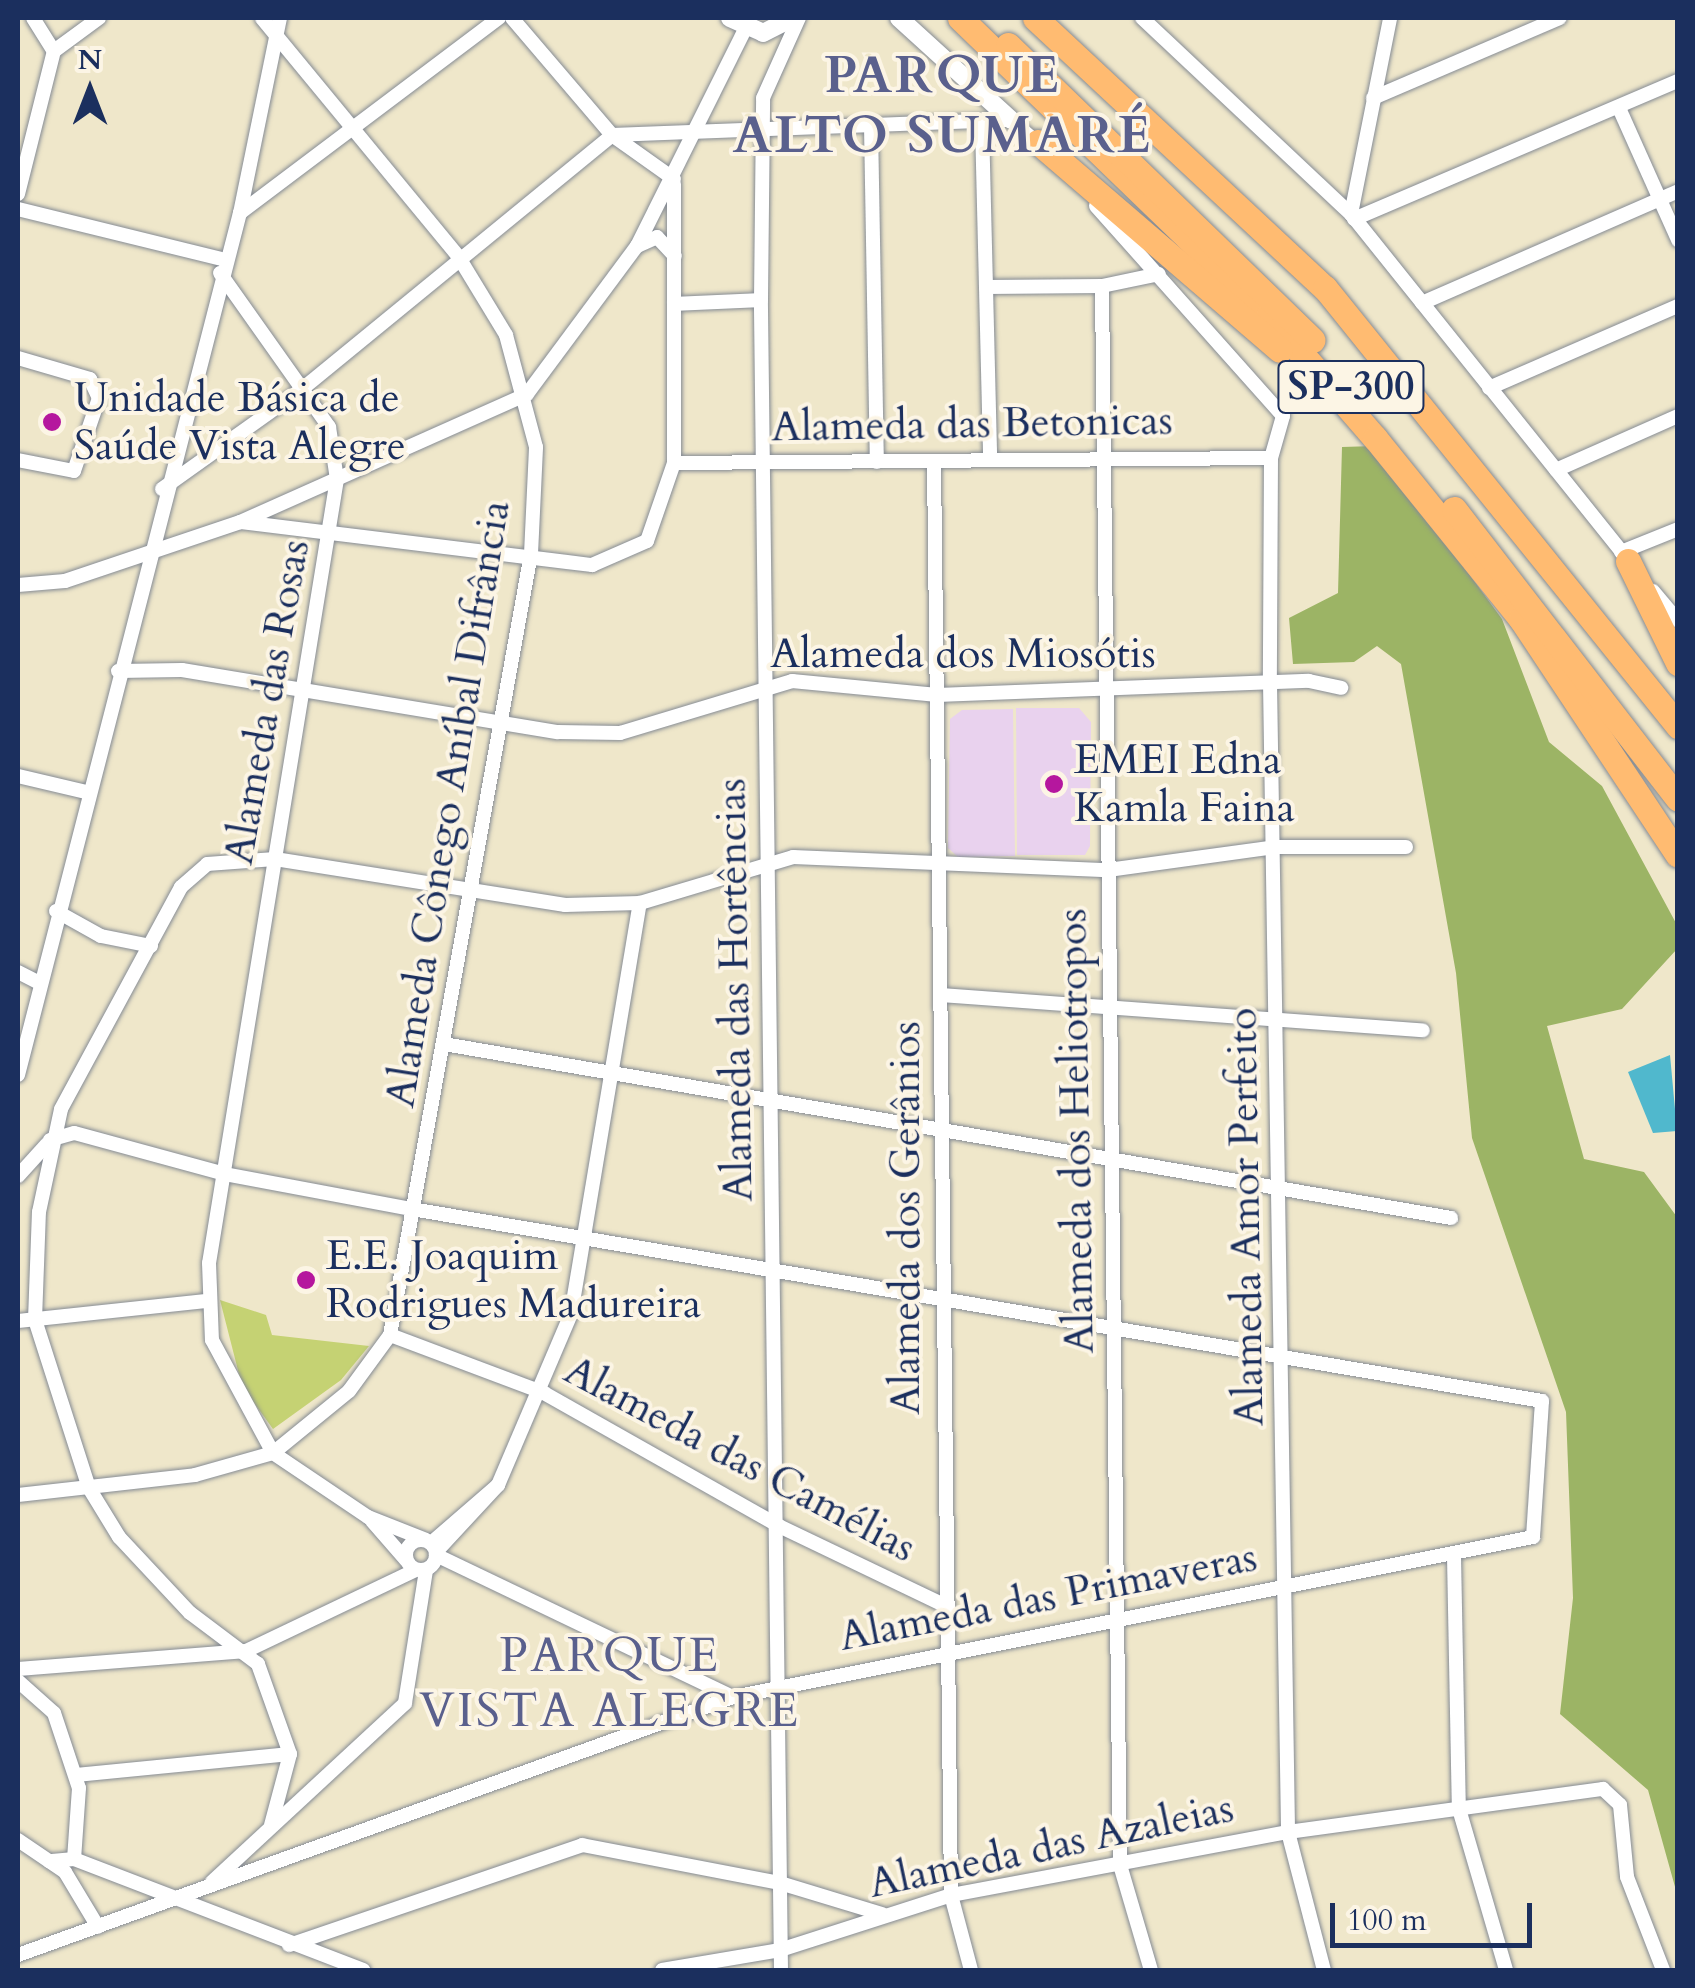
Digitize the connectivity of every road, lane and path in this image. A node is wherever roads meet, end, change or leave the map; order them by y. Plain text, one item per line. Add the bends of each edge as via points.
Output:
1 (32, 18) edge
2 (98, 18) edge
3 (262, 18) edge
4 (280, 18) edge
5 (499, 18) edge
6 (512, 18) edge
7 (730, 18) edge
8 (796, 18) edge
9 (898, 18) edge
10 (960, 18) edge
11 (978, 18) edge
12 (1035, 18) edge
13 (1142, 18) edge
14 (1390, 18) edge
15 (1560, 18) edge
16 (744, 31) junction
17 (274, 35) junction
18 (54, 51) junction
19 (1678, 82) edge
20 (1373, 98) junction
21 (1619, 108) junction
22 (1011, 120) junction
23 (982, 124) junction
24 (871, 126) junction
25 (763, 128) junction
26 (349, 130) junction
27 (698, 132) junction
28 (612, 135) junction
29 (1038, 142) junction
30 (1358, 176) junction
31 (674, 179) junction
32 (1678, 191) edge
33 (18, 194) edge
34 (1332, 195) junction
35 (1659, 199) junction
36 (18, 209) edge
37 (240, 213) junction
38 (1352, 217) junction
39 (1678, 240) edge
40 (637, 246) junction
41 (458, 256) junction
42 (675, 256) junction
43 (221, 266) junction
44 (1159, 274) junction
45 (1102, 286) junction
46 (986, 288) junction
47 (761, 300) junction
48 (1422, 303) junction
49 (674, 304) junction
50 (1678, 306) edge
51 (18, 358) edge
52 (1489, 388) junction
53 (301, 390) junction
54 (527, 394) junction
55 (1678, 416) edge
56 (1374, 438) junction
57 (1107, 455) junction
58 (1271, 458) junction
59 (990, 459) junction
60 (18, 460) edge
61 (766, 461) junction
62 (876, 462) junction
63 (934, 462) junction
64 (674, 463) junction
65 (1556, 470) junction
66 (337, 478) junction
67 (162, 489) junction
68 (273, 503) junction
69 (240, 522) junction
70 (278, 524) junction
71 (1678, 529) edge
72 (333, 530) junction
73 (146, 554) junction
74 (532, 554) junction
75 (1625, 556) junction
76 (18, 585) edge
77 (1678, 621) edge
78 (1678, 663) edge
79 (118, 671) junction
80 (1270, 683) junction
81 (766, 685) junction
82 (1341, 688) dead end
83 (307, 691) junction
84 (1104, 694) junction
85 (936, 695) junction
86 (499, 723) junction
87 (1678, 726) edge
88 (18, 776) edge
89 (86, 792) junction
90 (1678, 799) edge
91 (1276, 847) junction
92 (1406, 847) dead end
93 (1678, 855) edge
94 (276, 859) junction
95 (769, 863) junction
96 (938, 870) junction
97 (1108, 870) junction
98 (471, 892) junction
99 (640, 903) junction
100 (56, 910) junction
101 (151, 946) junction
102 (18, 972) edge
103 (38, 982) junction
104 (941, 995) junction
105 (1108, 1009) junction
106 (1278, 1020) junction
107 (1423, 1030) dead end
108 (444, 1044) junction
109 (613, 1072) junction
110 (18, 1075) edge
111 (772, 1100) junction
112 (941, 1130) junction
113 (50, 1140) junction
114 (1110, 1158) junction
115 (224, 1174) junction
116 (18, 1176) edge
117 (1281, 1190) junction
118 (418, 1210) junction
119 (1451, 1218) dead end
120 (586, 1237) junction
121 (773, 1273) junction
122 (206, 1301) junction
123 (940, 1304) junction
124 (35, 1320) junction
125 (18, 1321) edge
126 (1114, 1333) junction
127 (390, 1335) junction
128 (1283, 1362) junction
129 (544, 1394) junction
130 (273, 1453) junction
131 (89, 1488) junction
132 (18, 1495) edge
133 (368, 1517) junction
134 (779, 1526) junction
135 (432, 1548) junction
136 (1454, 1556) junction
137 (415, 1567) junction
138 (1287, 1588) junction
139 (944, 1605) junction
140 (1116, 1621) junction
141 (946, 1650) junction
142 (246, 1651) junction
143 (18, 1669) edge
144 (18, 1681) edge
145 (776, 1685) junction
146 (733, 1697) junction
147 (290, 1760) junction
148 (76, 1774) junction
149 (323, 1782) junction
150 (1458, 1809) junction
151 (266, 1829) junction
152 (1288, 1832) junction
153 (18, 1840) edge
154 (74, 1859) junction
155 (49, 1861) junction
156 (1120, 1864) junction
157 (269, 1865) junction
158 (780, 1883) junction
159 (208, 1886) junction
160 (951, 1896) junction
161 (174, 1900) junction
162 (882, 1914) junction
163 (98, 1927) junction
164 (289, 1945) junction
165 (780, 1950) junction
166 (18, 1955) edge
167 (363, 1970) edge
168 (662, 1970) edge
169 (780, 1970) edge
170 (971, 1970) edge
171 (1151, 1970) edge
172 (1324, 1970) edge
173 (1506, 1970) edge
174 (1663, 1970) edge

1 - 18 street
2 - 18 street
3 - 17 street, Alameda Cônego Aníbal Difrância
4 - 17 street
5 - 26 street
6 - 28 street
7 - 16 street
8 - 16 street via 763,34
8 - 25 street, Alameda das Hortências via 767,84
9 - 22 street
10 - 56 highway via 1268,316
11 - 90 highway, SP-300 via 1288,312 1546,619
12 - 87 highway, SP-300 via 1325,288
13 - 34 street
14 - 20 street
15 - 20 street
16 - 27 street
17 - 26 street, Alameda Cônego Aníbal Difrância
17 - 37 street
18 - 33 street
19 - 21 street
20 - 30 street
21 - 35 street
21 - 38 street
22 - 23 street
22 - 29 street, Alameda Amor Perfeito
23 - 24 street
23 - 46 street
24 - 25 street
24 - 62 street
25 - 27 street
25 - 47 street, Alameda das Hortências
26 - 37 street
26 - 41 street, Alameda Cônego Aníbal Difrância
27 - 28 street
27 - 31 street
28 - 31 street
28 - 41 street
29 - 44 street, Alameda Amor Perfeito
29 - 56 highway
30 - 34 street
30 - 38 street
31 - 40 street
31 - 42 street
32 - 35 street
34 - 38 street
35 - 39 street
35 - 48 street
36 - 43 street
37 - 43 street
38 - 48 street
40 - 42 street via 657,237
40 - 54 street
41 - 53 street
41 - 54 street, Alameda Cônego Aníbal Difrância via 506,336
42 - 49 street
43 - 53 street, Alameda das Rosas
43 - 67 street
44 - 45 street
44 - 58 street, Alameda Amor Perfeito via 1273,397 1285,433
45 - 46 street
45 - 57 street, Alameda dos Heliotropos
46 - 59 street
47 - 49 street
47 - 61 street, Alameda das Hortências
48 - 52 street
49 - 64 street
50 - 52 street
51 - 60 street via 90,378 99,398 74,471
52 - 65 street
53 - 66 street, Alameda das Rosas via 329,428
53 - 67 street
54 - 66 street
54 - 74 street, Alameda Cônego Aníbal Difrância via 536,446
55 - 65 street
56 - 93 highway via 1521,619
57 - 58 street, Alameda das Betonicas
57 - 59 street, Alameda das Betonicas
57 - 84 street, Alameda dos Heliotropos
58 - 80 street, Alameda Amor Perfeito
59 - 63 street, Alameda das Betonicas
61 - 62 street, Alameda das Betonicas
61 - 64 street, Alameda das Betonicas
61 - 81 street, Alameda das Hortências
62 - 63 street, Alameda das Betonicas
63 - 85 street, Alameda dos Gerânios
64 - 74 street via 663,514 647,542 621,559 592,565
65 - 75 street
66 - 68 street
66 - 72 street, Alameda das Rosas
67 - 73 street
68 - 69 street
68 - 70 street
69 - 70 street
69 - 73 street
70 - 72 street
71 - 75 street
72 - 74 street
72 - 83 street, Alameda das Rosas
73 - 76 street via 64,581
73 - 79 street
74 - 86 street, Alameda Cônego Aníbal Difrância
75 - 77 street
75 - 78 highway
79 - 83 street, Alameda dos Miosótis via 182,670
79 - 89 street
80 - 82 street, Alameda dos Miosótis
80 - 84 street, Alameda dos Miosótis
80 - 91 street, Alameda Amor Perfeito
81 - 85 street, Alameda dos Miosótis
81 - 86 street, Alameda dos Miosótis via 620,733
81 - 95 street, Alameda das Hortências
83 - 86 street, Alameda dos Miosótis
83 - 94 street, Alameda das Rosas
84 - 85 street, Alameda dos Miosótis
84 - 97 street, Alameda dos Heliotropos
85 - 96 street, Alameda dos Gerânios
86 - 98 street, Alameda Cônego Aníbal Difrância
88 - 89 street
89 - 100 street
91 - 92 street
91 - 97 street
91 - 106 street, Alameda Amor Perfeito
94 - 98 street
94 - 101 street via 207,864 181,887
94 - 115 street, Alameda das Rosas
95 - 96 street via 793,857
95 - 99 street
95 - 111 street, Alameda das Hortências
96 - 97 street
96 - 104 street, Alameda dos Gerânios
97 - 105 street, Alameda dos Heliotropos
98 - 99 street
98 - 108 street, Alameda Cônego Aníbal Difrância
99 - 109 street
100 - 101 street via 101,936
100 - 103 street
101 - 113 street
102 - 103 street
103 - 110 street
104 - 105 street
104 - 112 street, Alameda dos Gerânios
105 - 106 street
105 - 114 street, Alameda dos Heliotropos
106 - 107 street
106 - 117 street, Alameda Amor Perfeito
108 - 109 street
108 - 118 street, Alameda Cônego Aníbal Difrância
109 - 111 street
109 - 120 street
111 - 112 street
111 - 121 street, Alameda das Hortências
112 - 114 street
112 - 123 street, Alameda dos Gerânios
113 - 115 street via 74,1133
113 - 116 street
113 - 124 street
114 - 117 street
114 - 126 street, Alameda dos Heliotropos
115 - 118 street
115 - 122 street, Alameda das Rosas
117 - 119 street
117 - 128 street, Alameda Amor Perfeito
118 - 120 street
118 - 127 street, Alameda Cônego Aníbal Difrância
120 - 121 street
120 - 129 street
121 - 123 street
121 - 134 street, Alameda das Hortências
122 - 124 street
122 - 130 street via 228,1379
123 - 126 street
123 - 139 street, Alameda dos Gerânios
124 - 125 street
124 - 131 street
126 - 128 street
126 - 140 street, Alameda dos Heliotropos
127 - 129 street, Alameda das Camélias
127 - 130 street via 349,1391
128 - 136 street, Alameda das Primaveras via 1542,1401 1533,1537
128 - 138 street, Alameda Amor Perfeito
129 - 134 street, Alameda das Camélias
129 - 135 street via 498,1486
130 - 131 street
130 - 133 street
131 - 132 street
131 - 142 street via 119,1537 190,1613
133 - 135 street
133 - 137 street
134 - 139 street, Alameda das Camélias
134 - 145 street, Alameda das Hortências
135 - 137 street
135 - 137 street via 408,1546
135 - 146 street
136 - 138 street, Alameda das Primaveras
136 - 150 street
137 - 142 street via 382,1591
137 - 149 street via 422,1613 405,1703
138 - 140 street, Alameda das Primaveras
138 - 152 street, Alameda Amor Perfeito
139 - 141 street, Alameda dos Gerânios
140 - 141 street, Alameda das Primaveras
140 - 156 street, Alameda dos Heliotropos
141 - 145 street, Alameda das Primaveras
141 - 160 street, Alameda dos Gerânios
142 - 143 street
142 - 147 street
144 - 148 street via 54,1713
145 - 146 street, Alameda das Primaveras
145 - 158 street, Alameda das Hortências
146 - 157 street, Alameda das Primaveras
147 - 148 street
147 - 149 street via 306,1785
147 - 151 street
148 - 154 street
149 - 151 street
150 - 152 street, Alameda das Azaleias
150 - 173 street
150 - 174 street, Alameda das Azaleias via 1603,1789 1620,1806 1627,1877
151 - 157 street via 254,1848
151 - 159 street
152 - 156 street, Alameda das Azaleias
152 - 172 street, Alameda Amor Perfeito
153 - 155 street
154 - 155 street
154 - 161 street
155 - 163 street
156 - 160 street, Alameda das Azaleias
156 - 171 street, Alameda dos Heliotropos
157 - 159 street, Alameda das Primaveras
158 - 162 street
158 - 164 street via 569,1847
158 - 165 street, Alameda das Hortências
159 - 161 street, Alameda das Primaveras
160 - 162 street, Alameda das Azaleias
160 - 170 street, Alameda dos Gerânios
161 - 163 street, Alameda das Primaveras
161 - 164 street
162 - 165 street, Alameda das Azaleias
163 - 166 street, Alameda das Primaveras
164 - 167 street
165 - 168 street, Alameda das Azaleias
165 - 169 street, Alameda das Hortências

